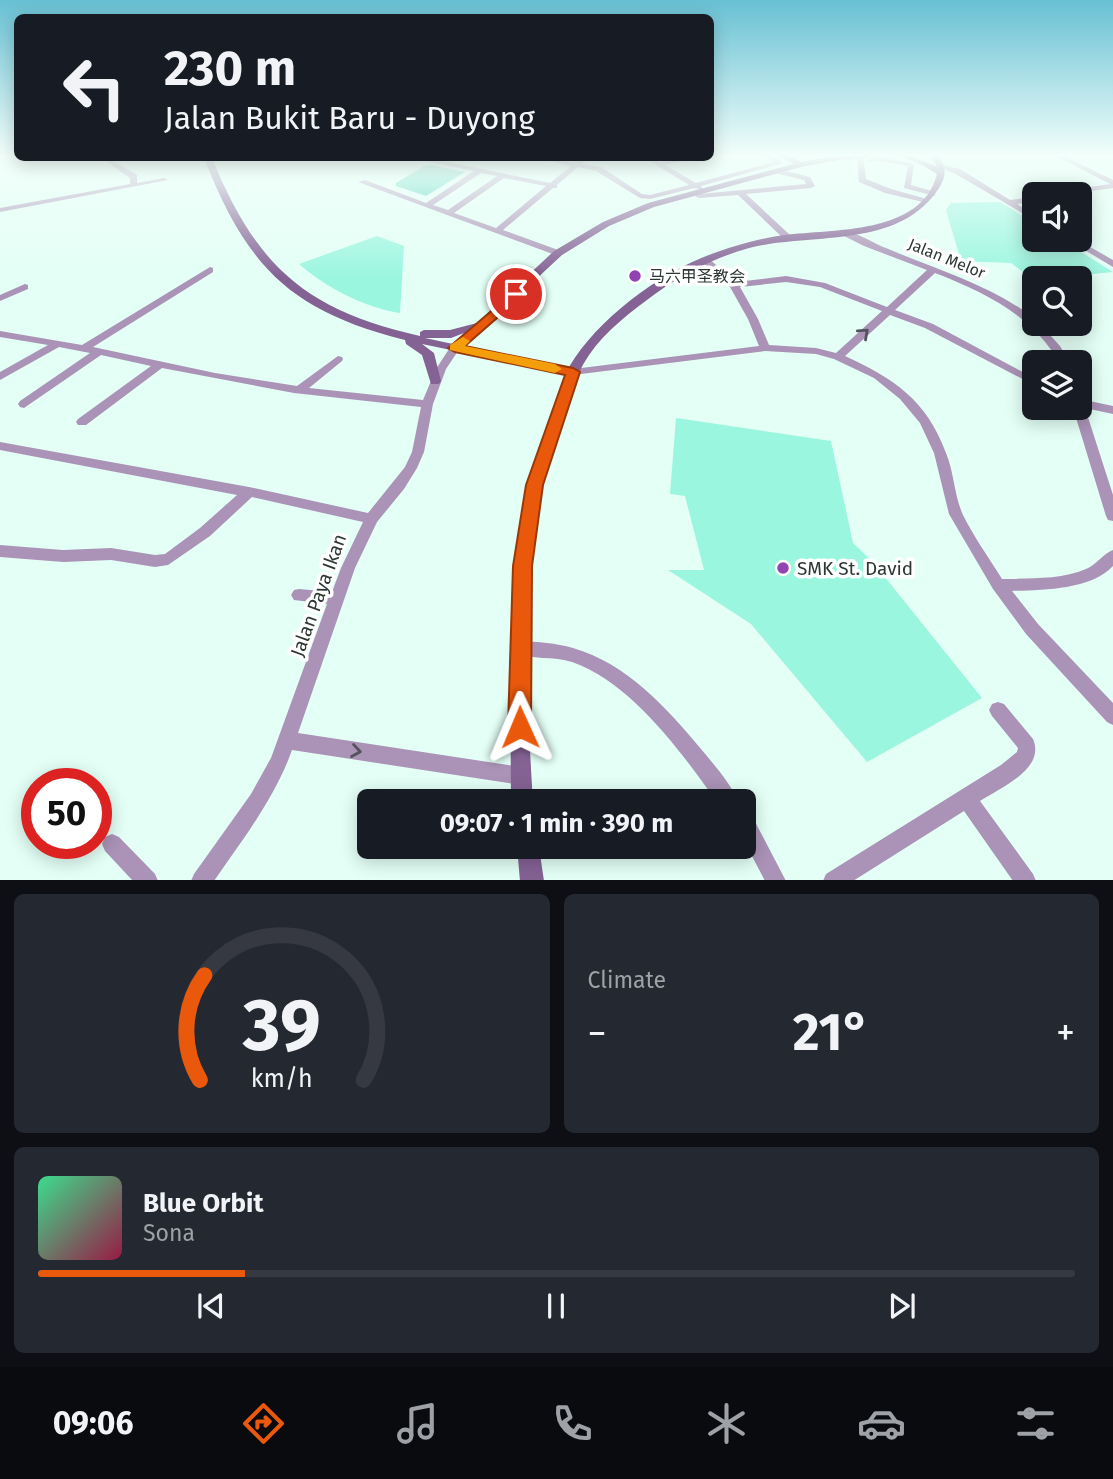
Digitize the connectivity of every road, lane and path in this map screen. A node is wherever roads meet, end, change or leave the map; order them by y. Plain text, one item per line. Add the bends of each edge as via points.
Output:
1 (83, 195) edge
2 (227, 195) edge
3 (399, 195) edge
4 (443, 195) edge
5 (474, 195) edge
6 (543, 195) edge
7 (641, 195) edge
8 (663, 195) edge
9 (690, 195) edge
10 (742, 195) edge
11 (916, 195) edge
12 (925, 195) edge
13 (995, 195) edge
14 (929, 197) junction
15 (1022, 201) edge
16 (1008, 203) junction
17 (428, 205) junction
18 (0, 210) edge
19 (1022, 211) edge
20 (449, 213) junction
21 (497, 232) junction
22 (843, 232) junction
23 (787, 237) junction
24 (1092, 252) edge
25 (558, 253) junction
26 (705, 260) junction
27 (1113, 264) edge
28 (934, 269) junction
29 (210, 270) dead end
30 (734, 285) junction
31 (24, 287) dead end
32 (0, 298) edge
33 (890, 310) junction
34 (1022, 315) edge
35 (489, 319) junction
36 (351, 321) junction
37 (0, 334) edge
38 (397, 334) junction
39 (1045, 336) edge
40 (58, 343) junction
41 (84, 348) junction
42 (455, 348) junction
43 (765, 348) junction
44 (1057, 350) edge
45 (99, 351) junction
46 (838, 357) junction
47 (338, 359) dead end
48 (160, 364) junction
49 (573, 372) junction
50 (1022, 375) edge
51 (0, 377) edge
52 (435, 381) junction
53 (300, 389) junction
54 (24, 404) dead end
55 (427, 404) junction
56 (1092, 407) edge
57 (1113, 410) edge
58 (1084, 420) edge
59 (82, 422) dead end
60 (0, 446) edge
61 (249, 492) junction
62 (1113, 516) edge
63 (371, 519) junction
64 (0, 551) edge
65 (1113, 556) edge
66 (998, 585) junction
67 (299, 594) dead end
68 (337, 599) junction
69 (520, 648) junction
70 (998, 710) dead end
71 (1113, 716) edge
72 (288, 740) junction
73 (521, 776) junction
74 (522, 789) edge
75 (719, 789) edge
76 (966, 798) junction
77 (756, 843) edge
78 (112, 844) dead end
79 (529, 859) edge
80 (148, 880) edge
81 (201, 880) edge
82 (532, 880) edge
83 (776, 880) edge
84 (833, 880) edge
85 (1026, 880) edge

1 - 18 street
2 - 36 main road via 267,263 322,308
3 - 17 street
4 - 17 street
5 - 20 street
6 - 21 street
7 - 8 street
9 - 25 main road, Jalan Paya Ikan via 606,223
10 - 23 street
11 - 14 street
12 - 14 street
13 - 16 street
14 - 22 main road via 900,219
15 - 16 street
16 - 19 street
17 - 20 street
20 - 21 street
21 - 25 street
22 - 23 main road
22 - 28 street, Jalan Melor via 873,249
23 - 26 main road
24 - 27 street
25 - 35 main road, Jalan Paya Ikan
26 - 30 street
26 - 49 main road via 627,310 597,337
28 - 33 street
28 - 34 street, Jalan Melor via 1003,301
29 - 41 street
30 - 33 street via 802,280
30 - 43 street
31 - 32 street
46 -> 33 street
33 - 50 street via 964,342
35 - 36 main road via 440,335
35 - 42 main road, Jalan Paya Ikan
36 - 38 main road
37 - 40 street
38 - 42 main road
38 - 52 main road via 428,353
39 - 44 street, Jalan Melor
40 - 41 street
40 - 51 street
41 - 45 street
42 - 49 main road
42 - 52 street, Jalan Paya Ikan
43 - 46 street
43 - 49 street
45 - 48 street
45 - 54 street
46 - 66 street via 878,376 916,409 940,453 956,514
47 - 53 street
48 - 53 street
48 - 59 street
49 - 69 main road via 535,485 522,566
52 - 55 street, Jalan Paya Ikan
53 - 55 street
55 - 63 street, Jalan Paya Ikan via 411,468
56 - 57 street
58 - 62 street
60 - 61 street
61 - 63 street
61 - 64 street via 167,559
63 - 68 street, Jalan Paya Ikan
65 - 66 street via 1088,575 1059,582
66 - 71 street
67 - 68 street
68 - 72 street, Jalan Paya Ikan
69 - 73 main road
69 - 75 street via 578,657 606,671 663,720
70 - 76 street via 1021,733 1026,757
72 -> 73 street
72 - 81 street, Jalan Paya Ikan via 258,801
73 - 74 main road
76 - 84 street
76 - 85 street
77 - 83 street
78 - 80 street
79 - 82 main road

